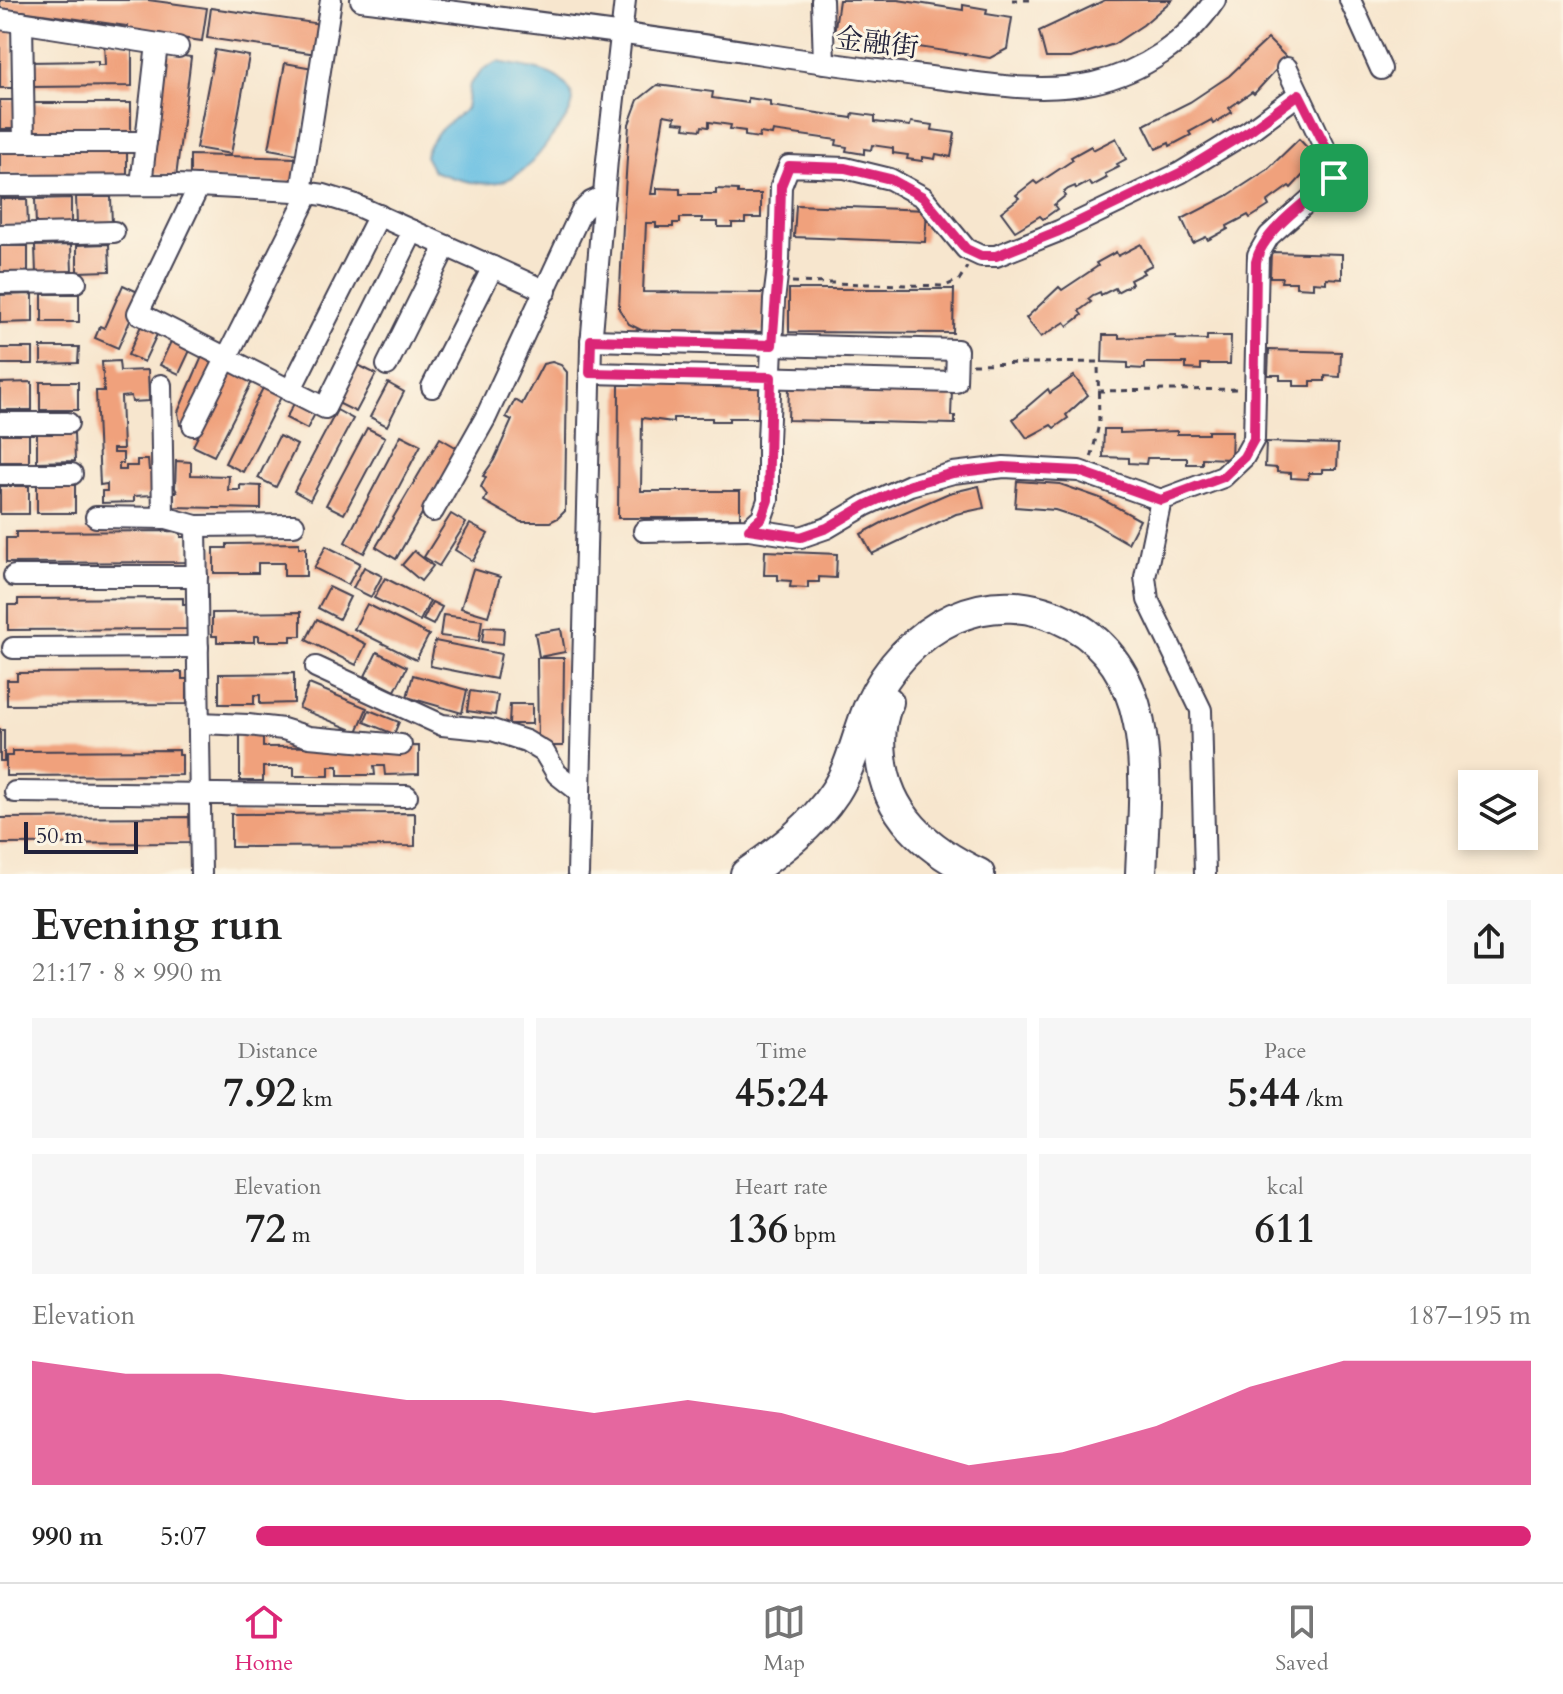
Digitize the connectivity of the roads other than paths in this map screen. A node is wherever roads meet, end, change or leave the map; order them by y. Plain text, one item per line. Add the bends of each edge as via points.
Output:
1 (331, 0) edge
2 (361, 0) edge
3 (625, 0) edge
4 (822, 0) edge
5 (1215, 0) edge
6 (1350, 0) edge
7 (0, 19) edge
8 (22, 22) junction
9 (621, 32) junction
10 (824, 63) junction
11 (1287, 68) dead end
12 (1381, 69) dead end
13 (1299, 94) junction
14 (0, 142) edge
15 (24, 142) junction
16 (146, 142) junction
17 (141, 185) junction
18 (0, 186) edge
19 (199, 186) junction
20 (305, 192) junction
21 (604, 196) junction
22 (379, 215) junction
23 (413, 231) junction
24 (114, 232) dead end
25 (0, 235) edge
26 (446, 246) junction
27 (493, 267) junction
28 (76, 282) dead end
29 (0, 283) edge
30 (546, 291) junction
31 (591, 340) junction
32 (772, 345) junction
33 (227, 359) junction
34 (387, 365) dead end
35 (590, 373) junction
36 (771, 377) junction
37 (161, 385) dead end
38 (432, 387) dead end
39 (290, 391) junction
40 (0, 423) edge
41 (68, 423) dead end
42 (193, 425) dead end
43 (0, 474) edge
44 (72, 474) dead end
45 (1161, 500) junction
46 (433, 511) dead end
47 (96, 517) dead end
48 (163, 518) junction
49 (294, 525) dead end
50 (196, 526) junction
51 (749, 529) junction
52 (644, 531) dead end
53 (14, 576) dead end
54 (197, 576) junction
55 (198, 647) junction
56 (13, 648) dead end
57 (316, 667) dead end
58 (199, 723) junction
59 (401, 745) dead end
60 (1137, 786) junction
61 (15, 792) dead end
62 (580, 792) junction
63 (200, 794) junction
64 (407, 796) dead end
65 (201, 874) edge
66 (578, 874) edge
67 (746, 874) edge
68 (979, 874) edge
69 (1128, 874) edge
70 (1141, 874) edge
71 (1205, 874) edge

1 - 20 street
2 - 9 street, 金融街
3 - 9 street
4 - 10 street
5 - 10 street, 金融街 via 1167,51 1131,71 1092,83 1006,86
6 - 12 street
7 - 8 street
8 - 15 street
8 - 16 street via 168,46
9 - 10 street, 金融街
9 - 21 street
11 - 13 street
13 - 32 street via 1180,173 996,256 971,252 923,197 890,179 845,168 789,166 781,186
13 - 45 street via 1334,178 1269,236 1258,255 1254,439 1223,477
14 - 15 street
15 - 16 street
16 - 17 street
17 - 18 street
17 - 19 street
19 - 20 street
19 - 33 street via 138,313
20 - 22 street
20 - 33 street
21 - 30 street via 581,212
21 - 31 street
22 - 23 street
22 - 39 street
23 - 26 street
23 - 39 street via 325,408
24 - 25 street
26 - 27 street
26 - 34 street
27 - 30 street
27 - 38 street
28 - 29 street
30 - 46 street via 486,417
31 - 32 street
31 - 35 street
32 - 36 street
32 - 36 street via 957,350 956,382
33 - 39 street
33 - 42 street
35 - 36 street
35 - 62 street
36 - 51 street via 768,500 762,517
37 - 48 street
40 - 41 street
43 - 44 street
45 - 51 street via 1087,474 1029,467 953,473 889,494 801,537
45 - 71 street via 1145,588 1201,710
47 - 48 street
48 - 50 street
49 - 50 street
50 - 54 street
51 - 52 street
53 - 54 street
54 - 55 street
55 - 56 street
55 - 58 street
57 - 62 street via 442,725 492,730 526,741 544,752 557,774
58 - 59 street
58 - 63 street
60 - 67 highway via 1143,743 1138,715 1109,654 1073,625 1043,612 1008,606 975,610 935,628 895,666 870,707 834,794 795,837
60 - 68 highway via 1122,711 1108,678 1088,653 1054,631 1024,622 993,620 953,632 918,660 894,690 880,730 882,764 890,795 911,828
60 - 69 highway
60 - 70 highway
61 - 63 street
62 - 66 street
63 - 64 street
63 - 65 street

